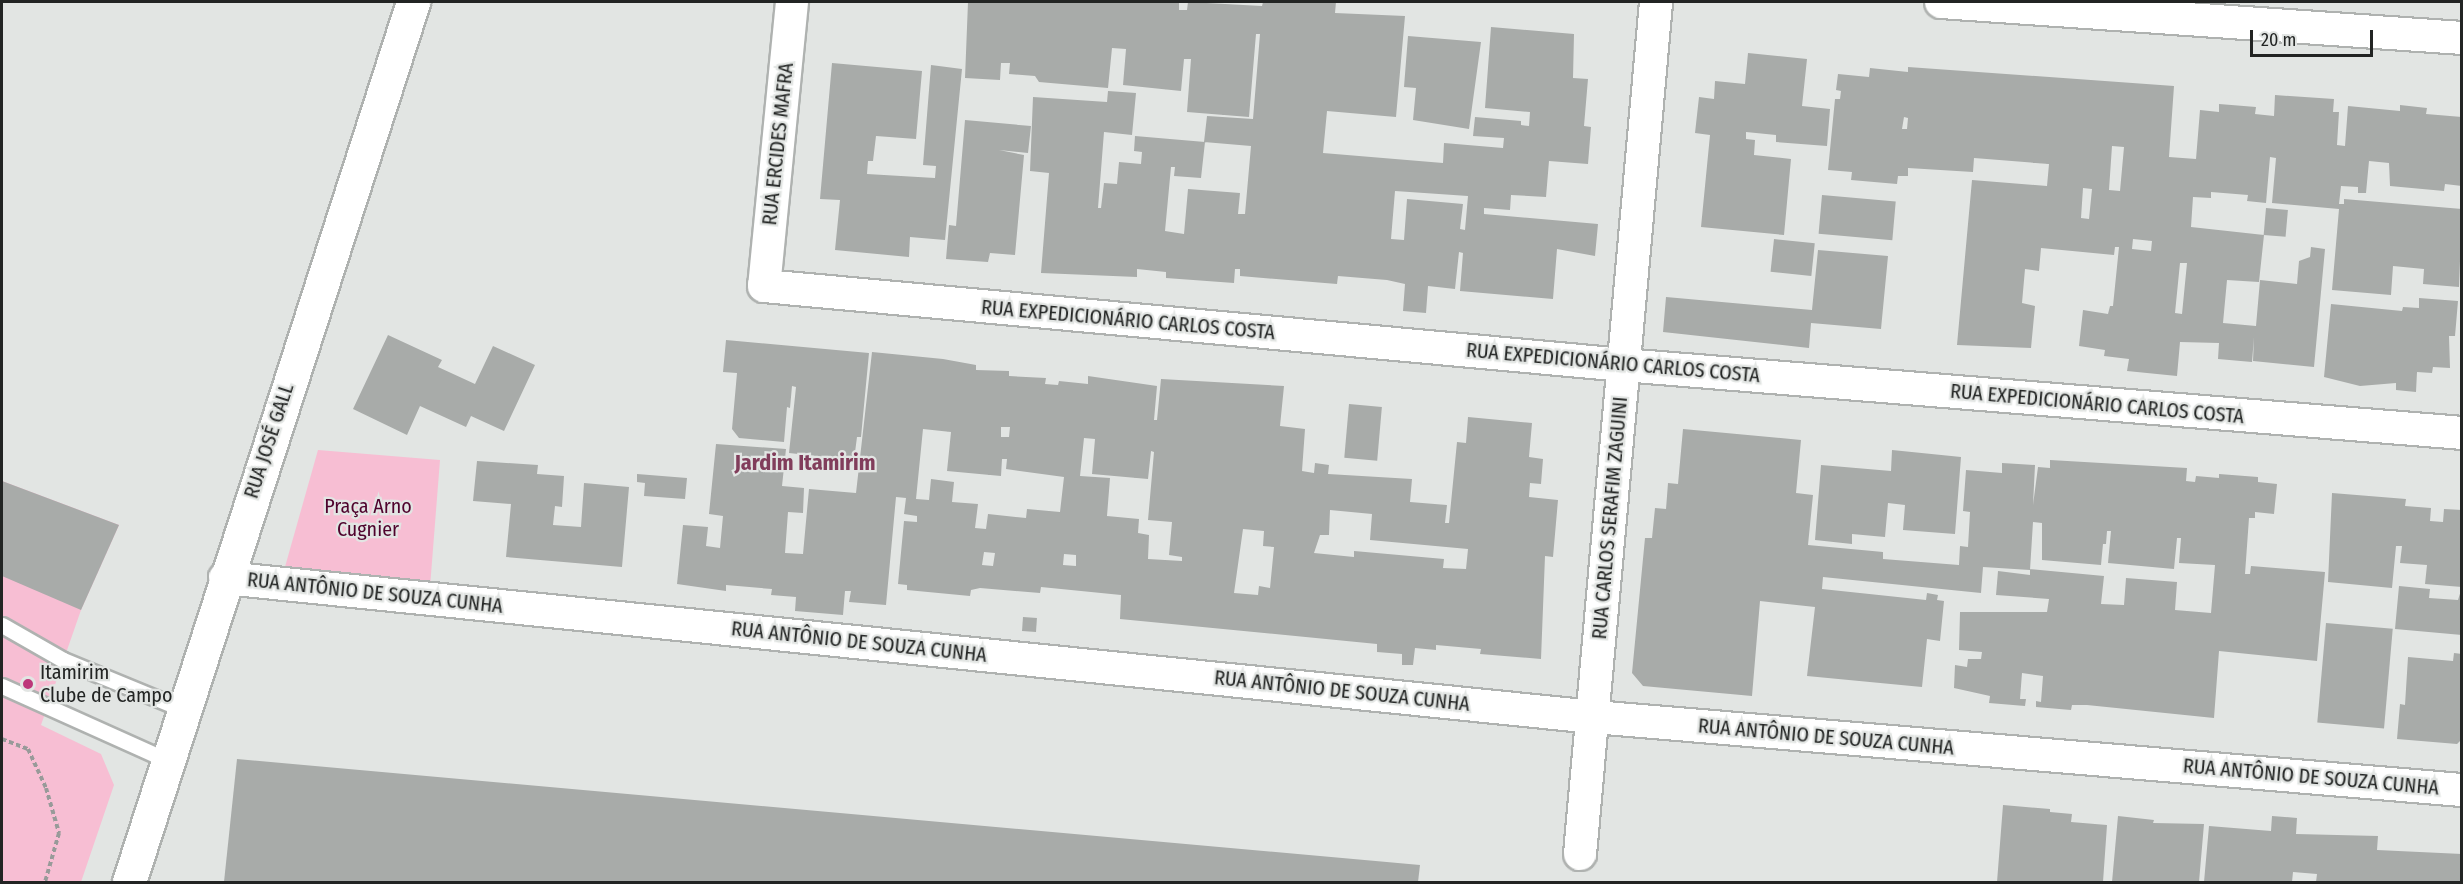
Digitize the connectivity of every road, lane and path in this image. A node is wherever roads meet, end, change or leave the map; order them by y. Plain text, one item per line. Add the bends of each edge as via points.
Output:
1 (413, 2) edge
2 (792, 2) edge
3 (1656, 2) edge
4 (1941, 2) edge
5 (2462, 38) edge
6 (764, 286) joint
7 (1623, 365) junction
8 (2462, 433) edge
9 (225, 578) junction
10 (2, 625) edge
11 (2, 686) edge
12 (185, 710) junction
13 (1594, 717) junction
14 (2, 739) edge
15 (168, 761) junction
16 (2462, 790) edge
17 (1580, 854) dead end
18 (45, 882) edge
19 (129, 882) edge

1 - 9 main road, RUA JOSÉ GALL
2 - 6 street, RUA ERCIDES MAFRA
3 - 7 street, RUA CARLOS SERAFIM ZAGUINI
4 - 5 street
6 - 7 street, RUA EXPEDICIONÁRIO CARLOS COSTA
7 - 8 street, RUA EXPEDICIONÁRIO CARLOS COSTA
7 - 13 street, RUA CARLOS SERAFIM ZAGUINI
9 - 12 main road, RUA JOSÉ GALL
9 - 13 street, RUA ANTÔNIO DE SOUZA CUNHA
10 - 12 lane via 63,660
11 - 15 lane
12 - 15 main road, RUA JOSÉ GALL
13 - 16 street, RUA ANTÔNIO DE SOUZA CUNHA
13 - 17 street, RUA CARLOS SERAFIM ZAGUINI
14 - 18 path via 28,749 59,833
15 - 19 main road, RUA JOSÉ GALL

